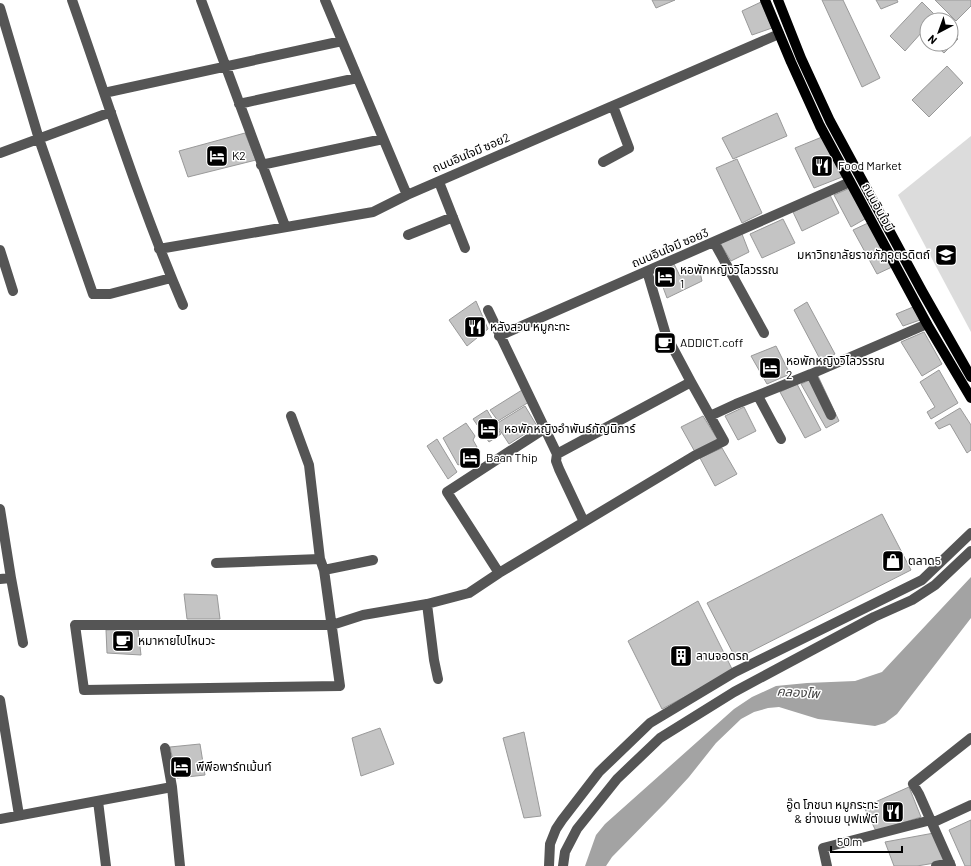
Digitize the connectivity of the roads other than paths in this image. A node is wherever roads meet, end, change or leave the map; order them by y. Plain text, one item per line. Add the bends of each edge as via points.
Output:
1 (72, 0) edge
2 (201, 0) edge
3 (325, 0) edge
4 (766, 0) edge
5 (778, 0) edge
6 (0, 8) edge
7 (790, 29) junction
8 (780, 34) junction
9 (342, 40) junction
10 (225, 66) junction
11 (358, 78) junction
12 (104, 93) junction
13 (239, 104) junction
14 (613, 106) junction
15 (111, 112) junction
16 (39, 139) junction
17 (383, 139) junction
18 (0, 153) edge
19 (603, 162) dead end
20 (261, 165) junction
21 (439, 182) junction
22 (850, 182) junction
23 (407, 195) junction
24 (453, 217) junction
25 (285, 226) junction
26 (408, 235) dead end
27 (714, 242) junction
28 (159, 248) junction
29 (466, 248) dead end
30 (0, 250) edge
31 (647, 271) junction
32 (172, 278) junction
33 (13, 292) dead end
34 (183, 305) dead end
35 (488, 310) dead end
36 (927, 324) junction
37 (764, 333) dead end
38 (499, 336) junction
39 (811, 374) junction
40 (971, 377) edge
41 (691, 382) junction
42 (758, 396) junction
43 (971, 398) edge
44 (831, 415) dead end
45 (291, 416) dead end
46 (710, 416) junction
47 (544, 429) junction
48 (781, 439) dead end
49 (557, 454) junction
50 (0, 509) edge
51 (584, 522) junction
52 (971, 534) edge
53 (971, 551) edge
54 (320, 559) junction
55 (373, 560) dead end
56 (216, 563) dead end
57 (324, 570) junction
58 (499, 572) junction
59 (11, 578) junction
60 (0, 579) edge
61 (427, 604) junction
62 (332, 625) junction
63 (23, 643) dead end
64 (438, 679) dead end
65 (0, 700) edge
66 (650, 723) junction
67 (660, 738) junction
68 (971, 738) edge
69 (165, 748) dead end
70 (172, 787) junction
71 (98, 801) junction
72 (971, 805) edge
73 (19, 815) junction
74 (0, 819) edge
75 (562, 820) junction
76 (932, 822) junction
77 (577, 829) junction
78 (950, 864) edge
79 (106, 866) edge
80 (180, 866) edge
81 (549, 866) edge
82 (563, 866) edge
83 (827, 866) edge
84 (936, 866) edge

1 - 12 street
2 - 10 street
3 - 9 street
4 - 8 main road, ถนนอินใจมี
5 - 7 main road, ถนนอินใจมี
6 - 16 street
7 - 8 main road
7 - 40 main road, ถนนอินใจมี via 830,121
8 - 14 street, ถนนอินใจมี ซอย2
8 - 22 main road, ถนนอินใจมี via 820,126
9 - 10 street
9 - 11 street
10 - 12 street
10 - 13 street
11 - 13 street
11 - 17 street
12 - 15 street
13 - 20 street
14 - 19 street via 629,148
14 - 21 street, ถนนอินใจมี ซอย2
15 - 16 street
15 - 28 street
16 - 18 street
16 - 32 street via 93,294 110,294
17 - 20 street
17 - 23 street
20 - 25 street
21 - 23 street, ถนนอินใจมี ซอย2
21 - 24 street
22 - 27 street, ถนนอินใจมี ซอย3
22 - 36 main road, ถนนอินใจมี
23 - 25 street, ถนนอินใจมี ซอย2 via 373,212
24 - 26 street
24 - 29 street
25 - 28 street, ถนนอินใจมี ซอย2
27 - 31 street, ถนนอินใจมี ซอย3
27 - 37 street
28 - 32 street
30 - 33 street
31 - 38 street, ถนนอินใจมี ซอย3
31 - 41 street via 666,335
32 - 34 street
35 - 38 street
36 - 39 street
36 - 43 main road, ถนนอินใจมี
38 - 47 street
39 - 42 street
39 - 44 street
41 - 46 street
41 - 49 street
42 - 46 street
42 - 48 street
45 - 54 street via 309,465
46 - 51 street via 724,441 694,456
47 - 49 street
47 - 58 street via 447,492
49 - 51 street via 559,469
50 - 59 street
51 - 58 street
52 - 66 street via 922,580 735,672
53 - 67 street via 935,585 912,600 874,617 734,692
54 - 56 street
54 - 57 street
55 - 57 street
57 - 62 street
58 - 61 street via 469,593
59 - 60 street
59 - 63 street
61 - 62 street via 363,615
61 - 64 street
62 - 62 street via 340,686 84,690 75,625
65 - 73 street
66 - 67 street
66 - 75 street via 599,772
67 - 77 street via 617,779
68 - 76 street via 914,784
69 - 70 street
70 - 71 street
70 - 80 street
71 - 73 street
71 - 79 street
72 - 76 street
73 - 74 street
75 - 77 street
75 - 81 street via 550,844
76 - 78 street
76 - 83 street via 823,848
77 - 82 street via 565,852
78 - 84 street

